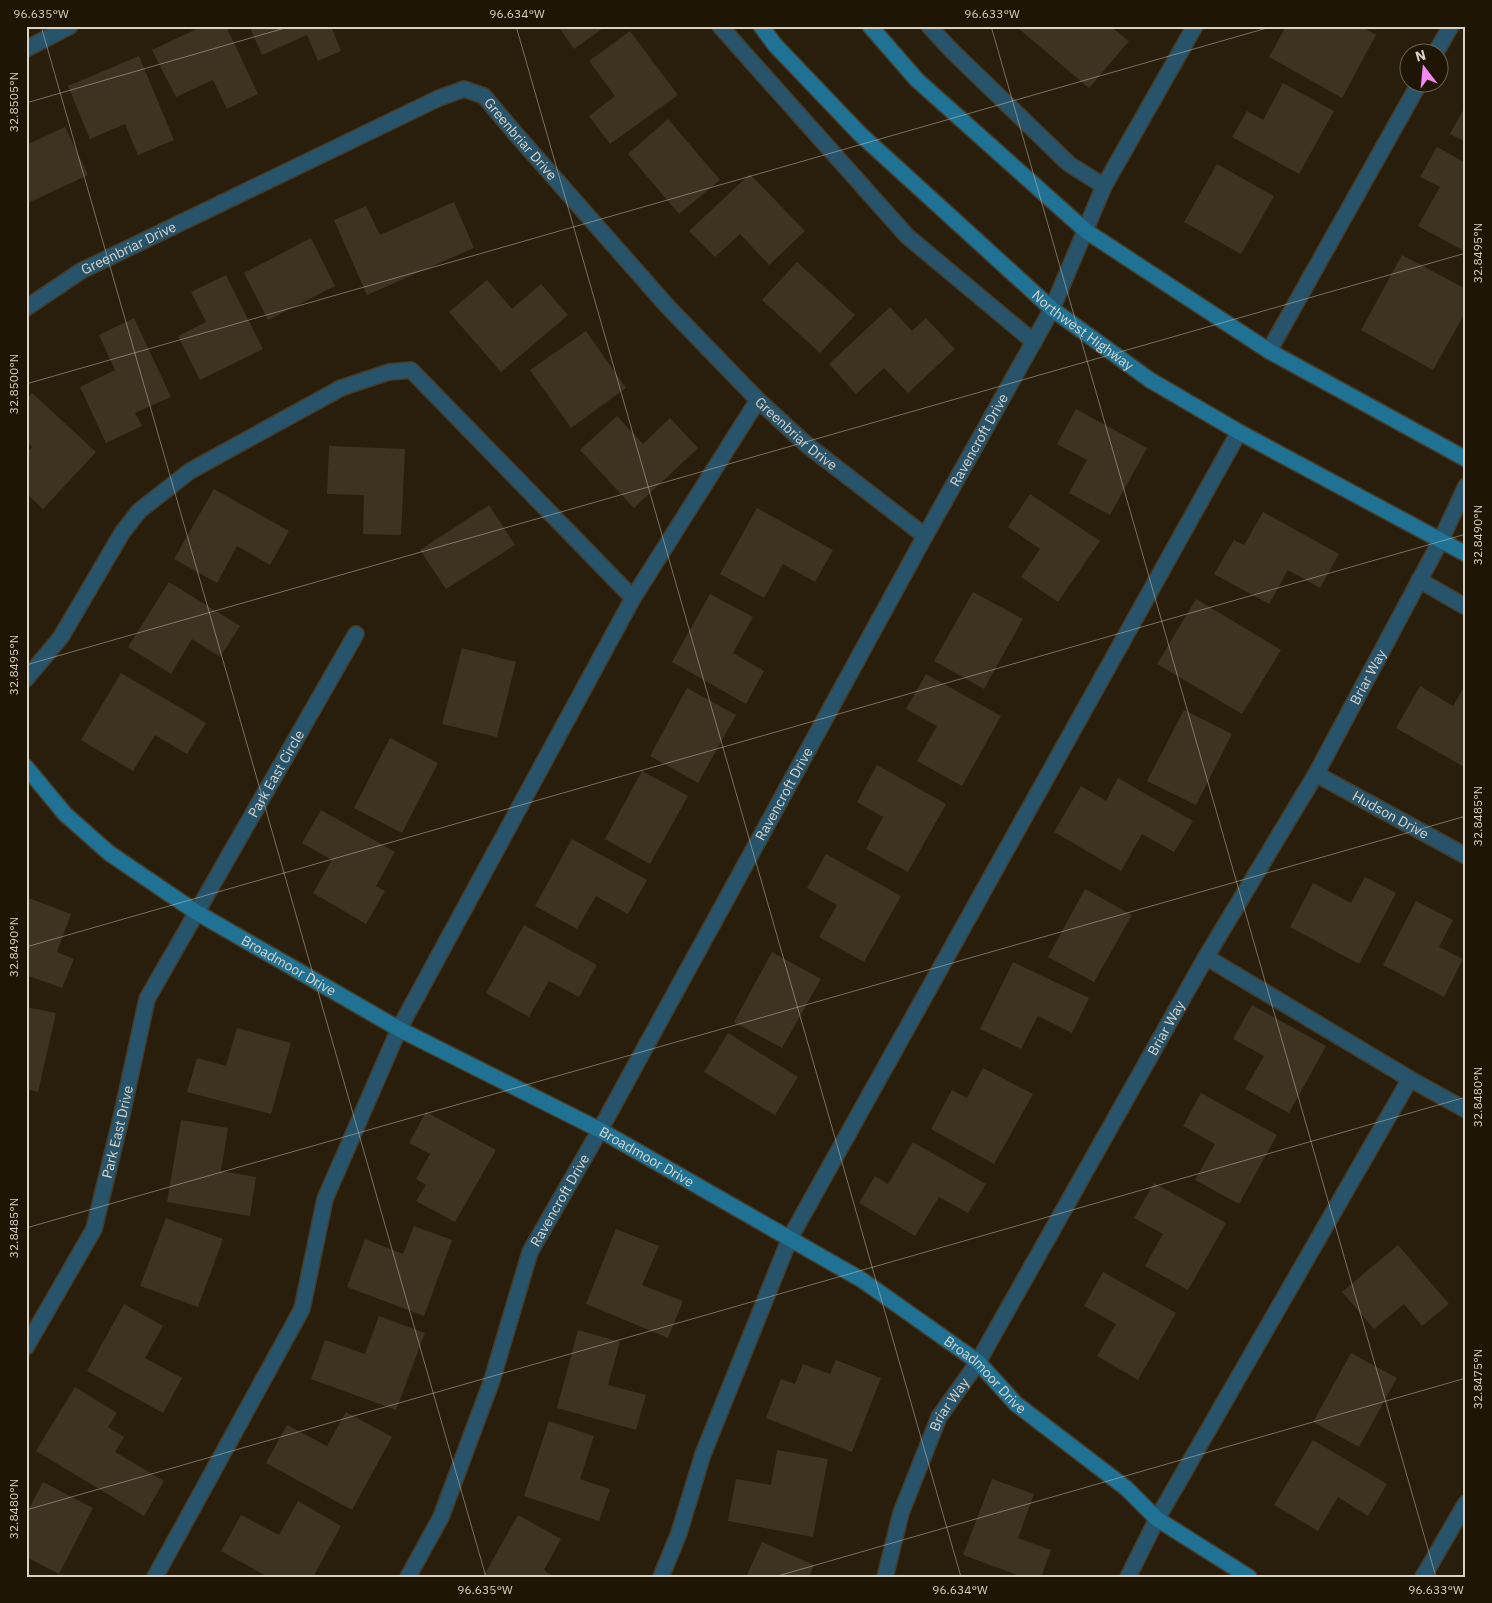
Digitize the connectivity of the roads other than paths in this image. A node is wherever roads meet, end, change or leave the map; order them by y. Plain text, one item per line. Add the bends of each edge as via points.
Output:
1 (70, 26) edge
2 (720, 26) edge
3 (761, 26) edge
4 (870, 26) edge
5 (929, 26) edge
6 (1195, 26) edge
7 (1451, 26) edge
8 (1442, 42) edge
9 (26, 48) edge
10 (1414, 92) edge
11 (1104, 186) junction
12 (1086, 231) junction
13 (26, 308) edge
14 (1052, 309) junction
15 (1034, 342) junction
16 (1269, 351) junction
17 (758, 400) junction
18 (1239, 432) junction
19 (1466, 459) edge
20 (1466, 486) edge
21 (924, 536) junction
22 (1441, 540) junction
23 (1466, 554) edge
24 (1419, 580) junction
25 (633, 598) junction
26 (1466, 606) edge
27 (356, 634) dead end
28 (26, 679) edge
29 (26, 767) edge
30 (1316, 774) junction
31 (1466, 856) edge
32 (196, 912) junction
33 (1206, 956) junction
34 (399, 1029) junction
35 (1410, 1078) junction
36 (1466, 1110) edge
37 (600, 1130) junction
38 (790, 1238) junction
39 (26, 1347) edge
40 (978, 1362) junction
41 (1466, 1504) edge
42 (1157, 1519) junction
43 (155, 1577) edge
44 (408, 1577) edge
45 (661, 1577) edge
46 (885, 1577) edge
47 (1128, 1577) edge
48 (1249, 1577) edge
49 (1423, 1577) edge

1 - 9 street
2 - 15 street via 907,236
3 - 14 main road, Northwest Highway via 775,45 860,134
4 - 12 main road via 917,80
5 - 11 street via 1069,164
6 - 11 street, Ravencroft Drive
7 - 8 street
10 - 16 street
11 - 12 street, Ravencroft Drive
12 - 14 street, Ravencroft Drive
12 - 16 main road
13 - 17 street, Greenbriar Drive via 82,271 430,102 464,89 484,96 668,308
14 - 15 street, Ravencroft Drive
14 - 18 main road, Northwest Highway via 1150,380
15 - 21 street, Ravencroft Drive
16 - 19 main road
17 - 21 street, Greenbriar Drive via 807,445
17 - 25 street
18 - 22 main road, Northwest Highway
18 - 38 street
20 - 22 street, Briar Way
21 - 37 street, Ravencroft Drive
22 - 23 main road, Northwest Highway
22 - 24 street, Briar Way
24 - 26 street
24 - 30 street, Briar Way
25 - 28 street via 411,370 389,372 341,388 190,471 139,510 61,637
25 - 34 street
27 - 32 street, Park East Circle
29 - 32 main road, Broadmoor Drive via 65,814 109,853
30 - 31 street, Hudson Drive
30 - 33 street, Briar Way
32 - 34 main road, Broadmoor Drive
32 - 39 street, Park East Drive via 147,999 94,1229
33 - 35 street
33 - 40 street, Briar Way
34 - 37 main road, Broadmoor Drive
34 - 43 street via 325,1200 302,1309
35 - 36 street
35 - 42 street
37 - 38 main road, Broadmoor Drive
37 - 44 street, Ravencroft Drive via 530,1252 492,1380 441,1517
38 - 40 main road, Broadmoor Drive via 862,1280
38 - 45 street via 703,1454 679,1533
40 - 42 main road, Broadmoor Drive via 1016,1404 1126,1488
40 - 46 street, Briar Way via 939,1417 901,1513
41 - 49 street
42 - 47 street
42 - 48 main road, Broadmoor Drive

